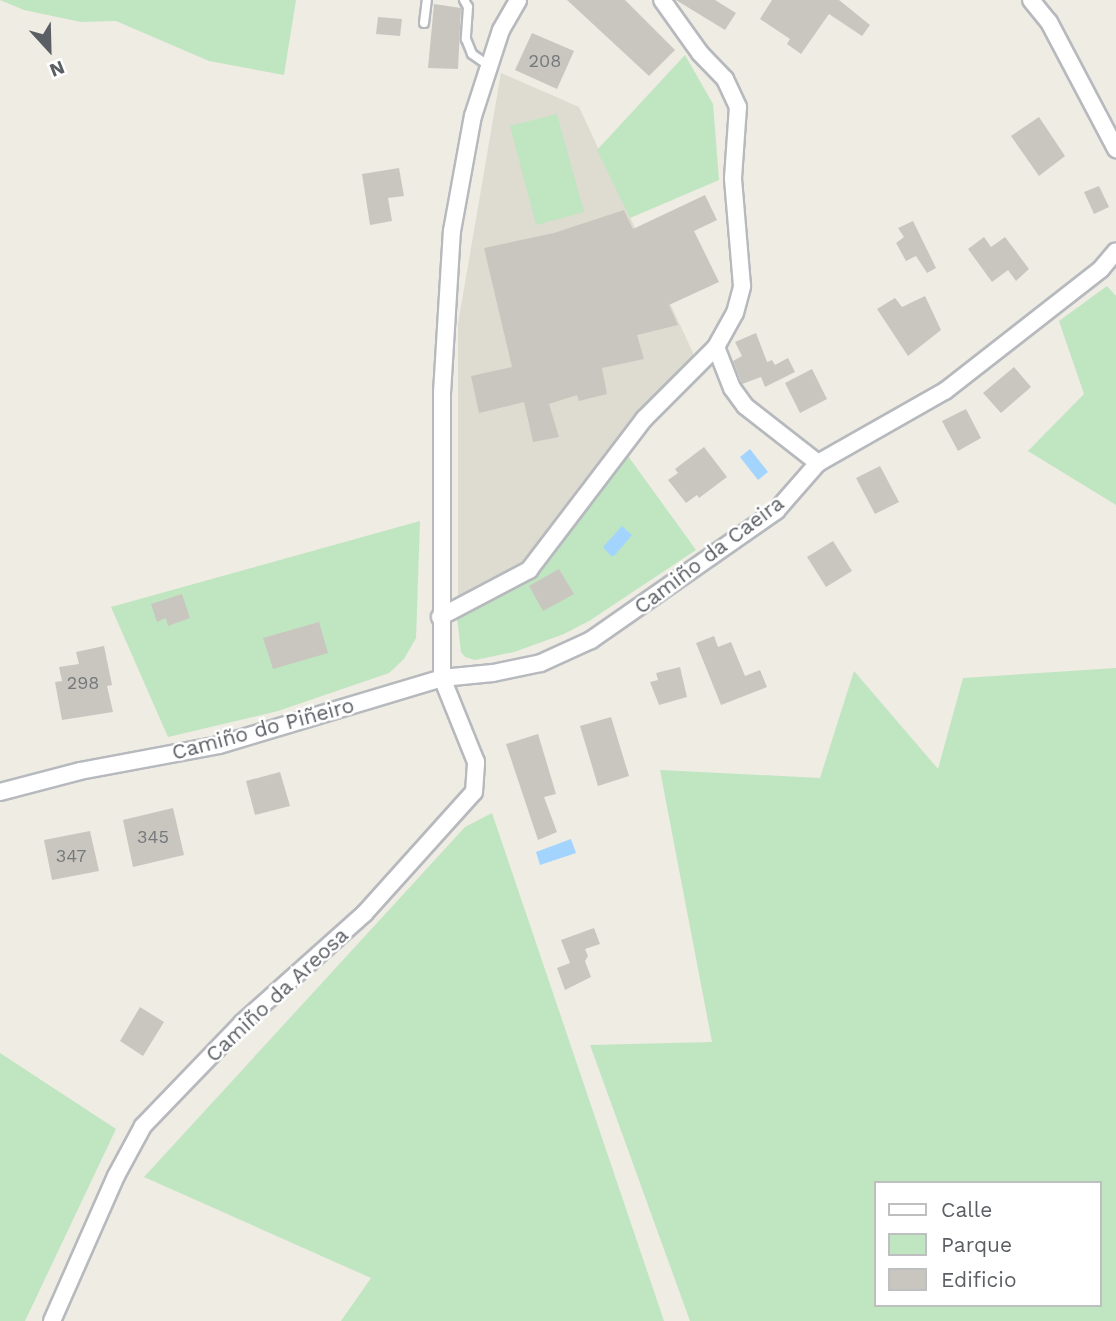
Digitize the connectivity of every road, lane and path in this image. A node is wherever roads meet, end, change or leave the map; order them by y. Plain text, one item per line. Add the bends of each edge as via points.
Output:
1 (427, 0) edge
2 (464, 0) edge
3 (518, 0) edge
4 (662, 0) edge
5 (1031, 0) edge
6 (424, 23) dead end
7 (489, 66) junction
8 (1116, 149) edge
9 (1116, 251) edge
10 (716, 347) junction
11 (818, 463) junction
12 (440, 617) junction
13 (442, 678) junction
14 (0, 792) edge
15 (52, 1321) edge

1 - 6 lane
2 - 7 lane via 468,8 466,39 472,54
3 - 7 street
4 - 10 street via 725,79 738,107 733,178 742,286 735,313
5 - 8 street via 1049,22
7 - 12 street via 473,116 452,231 442,393
9 - 11 street, Camiño da Caeira via 1101,269 945,391
10 - 11 street via 732,388 745,406
10 - 12 street via 644,419 529,570
11 - 13 street, Camiño da Caeira via 776,511 591,640 541,663
12 - 13 street
13 - 14 street, Camiño do Piñeiro via 219,745 80,771
13 - 15 street, Camiño da Areosa via 476,762 474,792 364,914 242,1023 144,1126 116,1177

